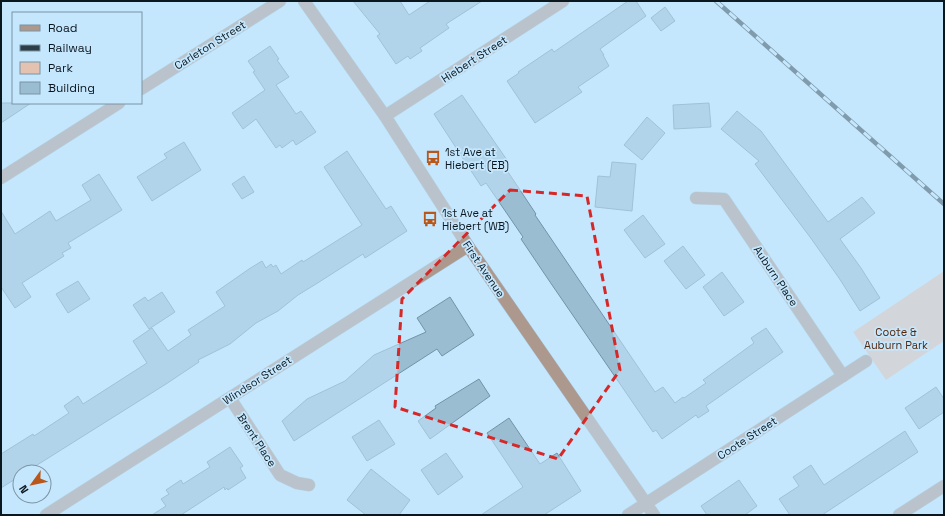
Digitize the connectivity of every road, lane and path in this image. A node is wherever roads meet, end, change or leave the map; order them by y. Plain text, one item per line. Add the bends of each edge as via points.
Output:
1 (280, 1) edge
2 (304, 1) edge
3 (562, 1) edge
4 (142, 88) edge
5 (117, 104) edge
6 (385, 116) junction
7 (1, 178) edge
8 (696, 198) dead end
9 (468, 246) junction
10 (866, 361) dead end
11 (843, 376) junction
12 (230, 398) junction
13 (309, 485) dead end
14 (944, 486) edge
15 (646, 503) junction
16 (46, 515) edge
17 (628, 515) edge
18 (654, 515) edge
19 (900, 515) edge

1 - 4 street, Carleton Street
2 - 6 street, First Avenue
3 - 6 street, Hiebert Street
5 - 7 street
6 - 9 street, First Avenue
8 - 11 street, Auburn Place via 724,199
9 - 12 street, Windsor Street
9 - 15 street, First Avenue
10 - 11 street, Coote Street
11 - 15 street, Coote Street
12 - 13 street, Brent Place via 280,475 297,483
12 - 16 street, Windsor Street
14 - 19 street
15 - 17 street, Coote Street
15 - 18 street, First Avenue

